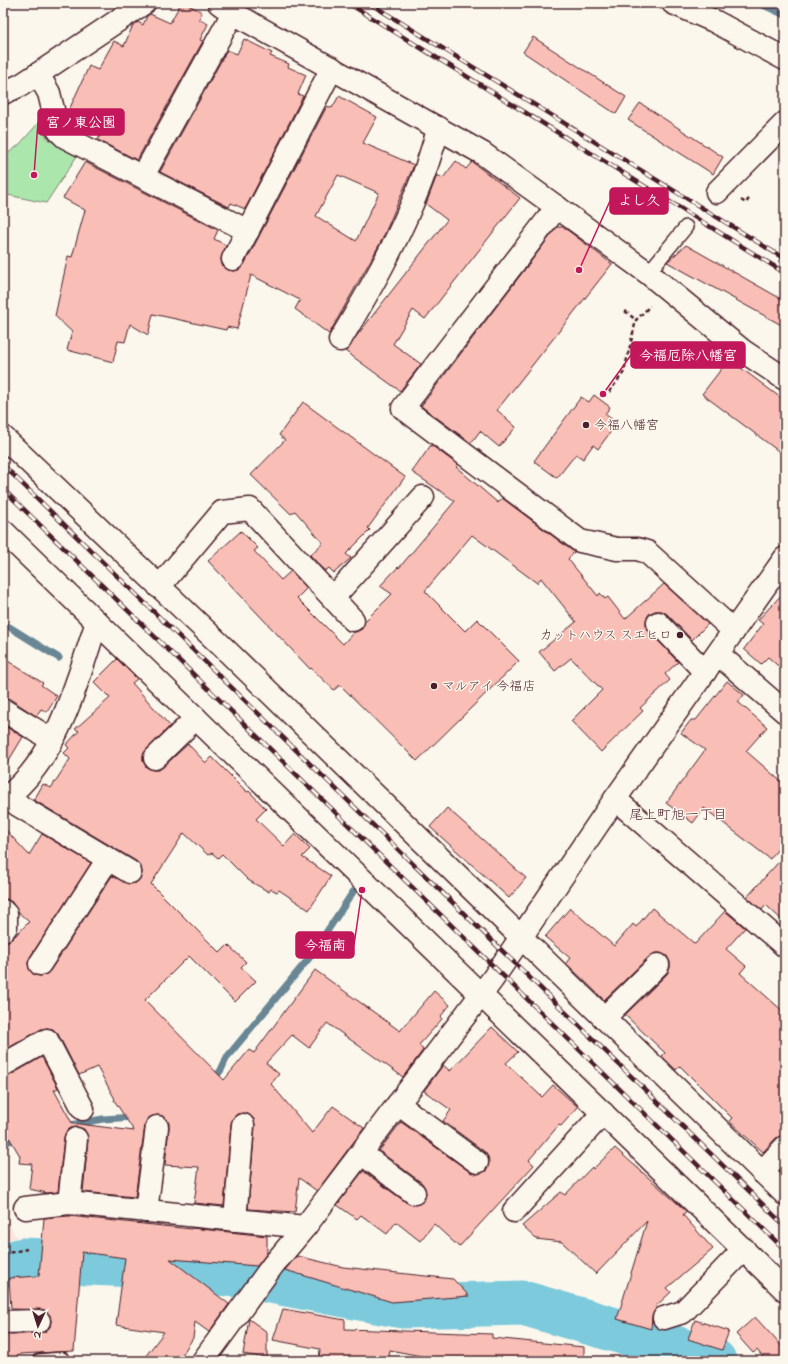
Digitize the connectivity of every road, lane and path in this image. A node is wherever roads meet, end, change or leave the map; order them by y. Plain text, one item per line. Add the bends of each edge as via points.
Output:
1 (144, 3) edge
2 (673, 3) edge
3 (226, 8) edge
4 (785, 59) edge
5 (332, 68) junction
6 (38, 74) junction
7 (3, 93) edge
8 (785, 123) edge
9 (439, 128) junction
10 (143, 176) junction
11 (717, 192) dead end
12 (557, 207) junction
13 (686, 227) dead end
14 (248, 231) junction
15 (233, 259) dead end
16 (648, 273) junction
17 (625, 311) dead end
18 (646, 311) dead end
19 (636, 320) junction
20 (340, 340) dead end
21 (785, 379) edge
22 (609, 392) dead end
23 (3, 437) edge
24 (423, 497) dead end
25 (3, 531) edge
26 (785, 558) edge
27 (159, 586) junction
28 (333, 598) junction
29 (353, 620) dead end
30 (97, 622) junction
31 (658, 623) dead end
32 (734, 631) junction
33 (718, 654) junction
34 (705, 672) junction
35 (3, 710) edge
36 (785, 712) edge
37 (196, 718) junction
38 (52, 740) junction
39 (155, 758) dead end
40 (4, 798) edge
41 (615, 799) junction
42 (108, 859) junction
43 (130, 872) dead end
44 (3, 911) edge
45 (3, 930) edge
46 (521, 938) junction
47 (785, 946) edge
48 (40, 964) dead end
49 (658, 965) dead end
50 (482, 994) junction
51 (604, 1018) junction
52 (3, 1065) edge
53 (398, 1104) junction
54 (83, 1109) dead end
55 (603, 1112) junction
56 (243, 1125) dead end
57 (157, 1127) dead end
58 (76, 1139) dead end
59 (785, 1147) edge
60 (361, 1153) junction
61 (477, 1162) dead end
62 (762, 1172) junction
63 (414, 1193) dead end
64 (785, 1194) edge
65 (69, 1204) junction
66 (25, 1208) dead end
67 (146, 1211) junction
68 (514, 1211) dead end
69 (235, 1220) junction
70 (305, 1227) junction
71 (27, 1249) dead end
72 (744, 1249) junction
73 (3, 1254) edge
74 (785, 1290) edge
75 (664, 1318) dead end
76 (39, 1321) dead end
77 (3, 1322) edge
78 (62, 1359) dead end
79 (39, 1361) edge
80 (203, 1361) edge

1 - 6 street
2 - 4 street via 714,21
3 - 5 street
3 - 10 street
5 - 9 street
5 - 14 street
6 - 7 street
6 - 10 street via 49,93 58,130 65,137
8 - 11 street
9 - 12 street via 482,153
9 - 20 street via 420,186 400,231 375,282
10 - 14 street
12 - 16 street
12 - 32 street via 403,408 580,541 616,549 637,549 647,552
13 - 16 lane
14 - 15 street
16 - 21 street via 744,351
17 - 19 path
18 - 19 path
19 - 22 path via 624,372
23 - 27 street
24 - 28 street
25 - 30 street
26 - 32 street
27 - 28 street via 222,512 250,509
27 - 46 street
28 - 29 street
30 - 37 street
30 - 38 street via 61,725
31 - 34 street
32 - 33 street
33 - 34 street
33 - 36 street
34 - 41 street
35 - 38 street
37 - 39 street
37 - 50 street
38 - 40 street via 28,779
40 - 42 street
41 - 46 street
41 - 47 street
42 - 43 street
42 - 48 street
44 - 45 street via 6,914 6,927
46 - 50 street
46 - 51 street
49 - 51 street
50 - 53 street
50 - 55 street
51 - 62 street
52 - 54 street via 47,1040
53 - 60 street
53 - 61 street
55 - 68 street
55 - 72 street
56 - 69 street
57 - 67 street
58 - 65 street
59 - 62 street
60 - 63 street
60 - 70 street
62 - 64 street
65 - 66 street
65 - 67 street
67 - 69 street
69 - 70 street
70 - 80 street via 273,1265
71 - 73 path
72 - 74 street
72 - 75 street via 683,1312
76 - 77 street
78 - 79 lane

